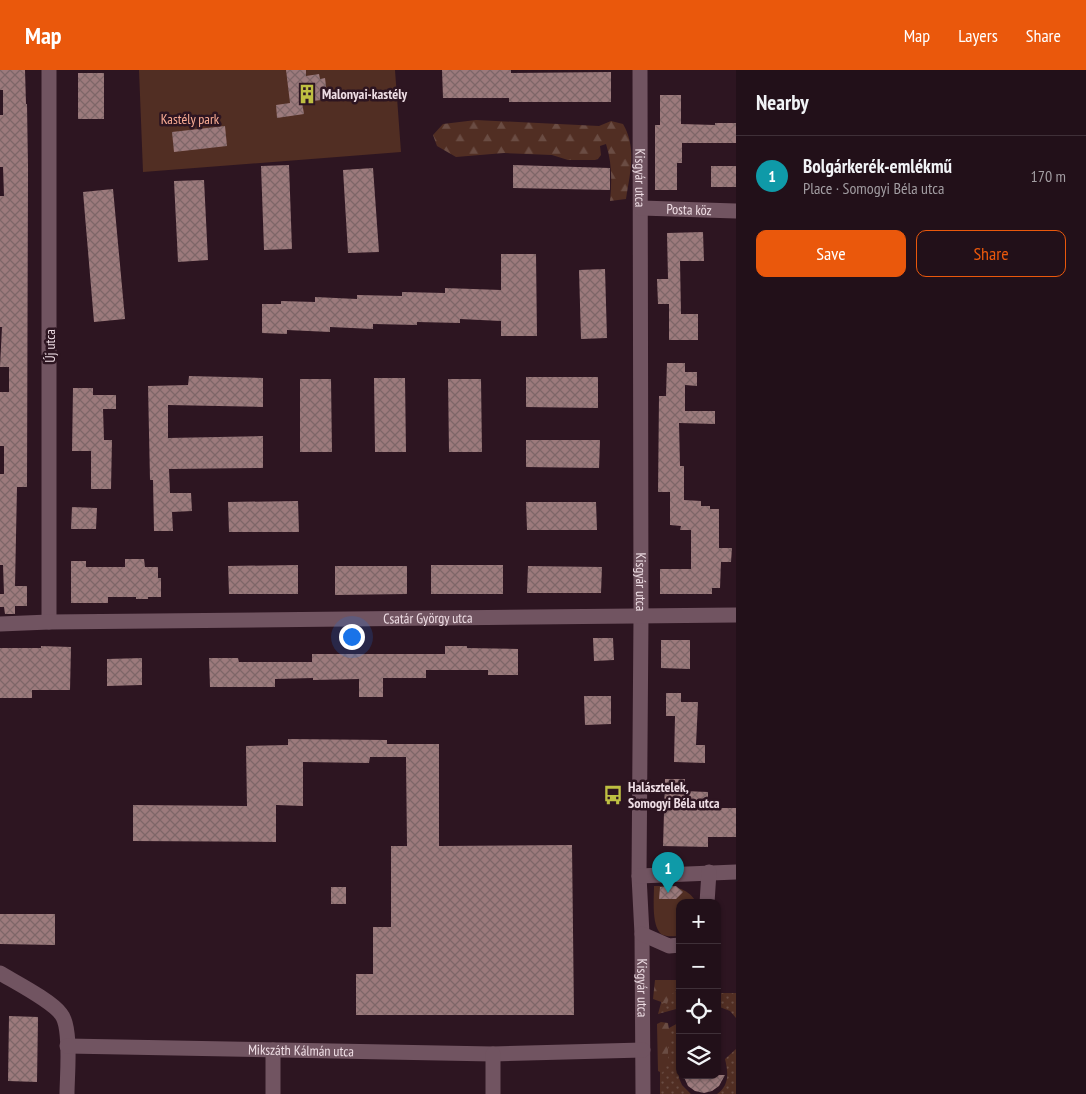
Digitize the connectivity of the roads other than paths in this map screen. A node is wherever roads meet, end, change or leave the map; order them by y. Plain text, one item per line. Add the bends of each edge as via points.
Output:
1 (49, 70) edge
2 (640, 70) edge
3 (641, 208) junction
4 (736, 212) edge
5 (736, 614) edge
6 (641, 616) junction
7 (49, 622) junction
8 (0, 624) edge
9 (709, 872) junction
10 (736, 872) edge
11 (639, 876) junction
12 (707, 899) edge
13 (642, 934) junction
14 (676, 945) edge
15 (0, 973) edge
16 (67, 1046) junction
17 (273, 1050) junction
18 (642, 1050) junction
19 (493, 1054) junction
20 (67, 1094) edge
21 (273, 1094) edge
22 (493, 1094) edge
23 (643, 1094) edge

1 - 7 street, Új utca
2 - 3 street, Kisgyár utca
3 - 4 street, Posta köz
3 - 6 street, Kisgyár utca
5 - 6 street, Csatár György utca
6 - 7 street, Csatár György utca
6 - 11 street, Kisgyár utca
7 - 8 street, Csatár György utca
9 - 10 street
9 - 11 street
9 - 12 street
11 - 13 street, Kisgyár utca
13 - 14 street via 669,946
13 - 18 street, Kisgyár utca
15 - 16 street via 62,1014 67,1026
16 - 17 street, Mikszáth Kálmán utca
16 - 20 street
17 - 19 street, Mikszáth Kálmán utca
17 - 21 street
18 - 19 street, Mikszáth Kálmán utca
18 - 23 street, Kisgyár utca
19 - 22 street

